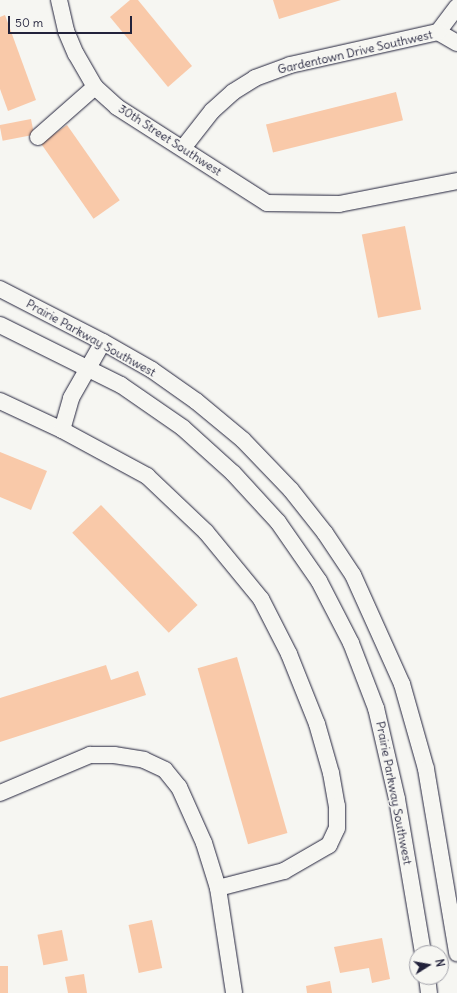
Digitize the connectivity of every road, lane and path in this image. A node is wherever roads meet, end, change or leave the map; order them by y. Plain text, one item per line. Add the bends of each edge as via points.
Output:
1 (59, 0) edge
2 (457, 7) edge
3 (438, 32) junction
4 (457, 43) edge
5 (96, 87) junction
6 (38, 137) dead end
7 (183, 148) junction
8 (457, 183) edge
9 (0, 289) edge
10 (0, 325) edge
11 (103, 342) junction
12 (89, 367) junction
13 (0, 400) edge
14 (62, 430) junction
15 (0, 793) edge
16 (218, 888) junction
17 (422, 945) edge
18 (457, 952) edge
19 (234, 993) edge

1 - 5 street, 30th Street Southwest via 66,30 76,54
2 - 3 street
3 - 4 street
3 - 7 street, Gardentown Drive Southwest via 290,65 255,78 232,92 212,111
5 - 6 street
5 - 7 street, 30th Street Southwest via 117,107
7 - 8 street, 30th Street Southwest via 267,203 340,204
9 - 11 street, Prairie Parkway Southwest
10 - 12 street, Prairie Parkway Southwest
11 - 12 street
11 - 18 street, Prairie Parkway Southwest via 152,370 243,440 291,490 325,533 353,575 402,684 426,769
12 - 14 street via 71,398
12 - 17 street, Prairie Parkway Southwest via 121,385 183,428 233,474 278,522 319,581 352,643 376,708 397,799
13 - 14 street
14 - 16 street via 147,476 206,532 261,599 289,654 317,724 337,806 337,828 329,845 284,871
15 - 16 street via 90,755 114,755 144,760 165,770 179,787 204,844
16 - 19 street

